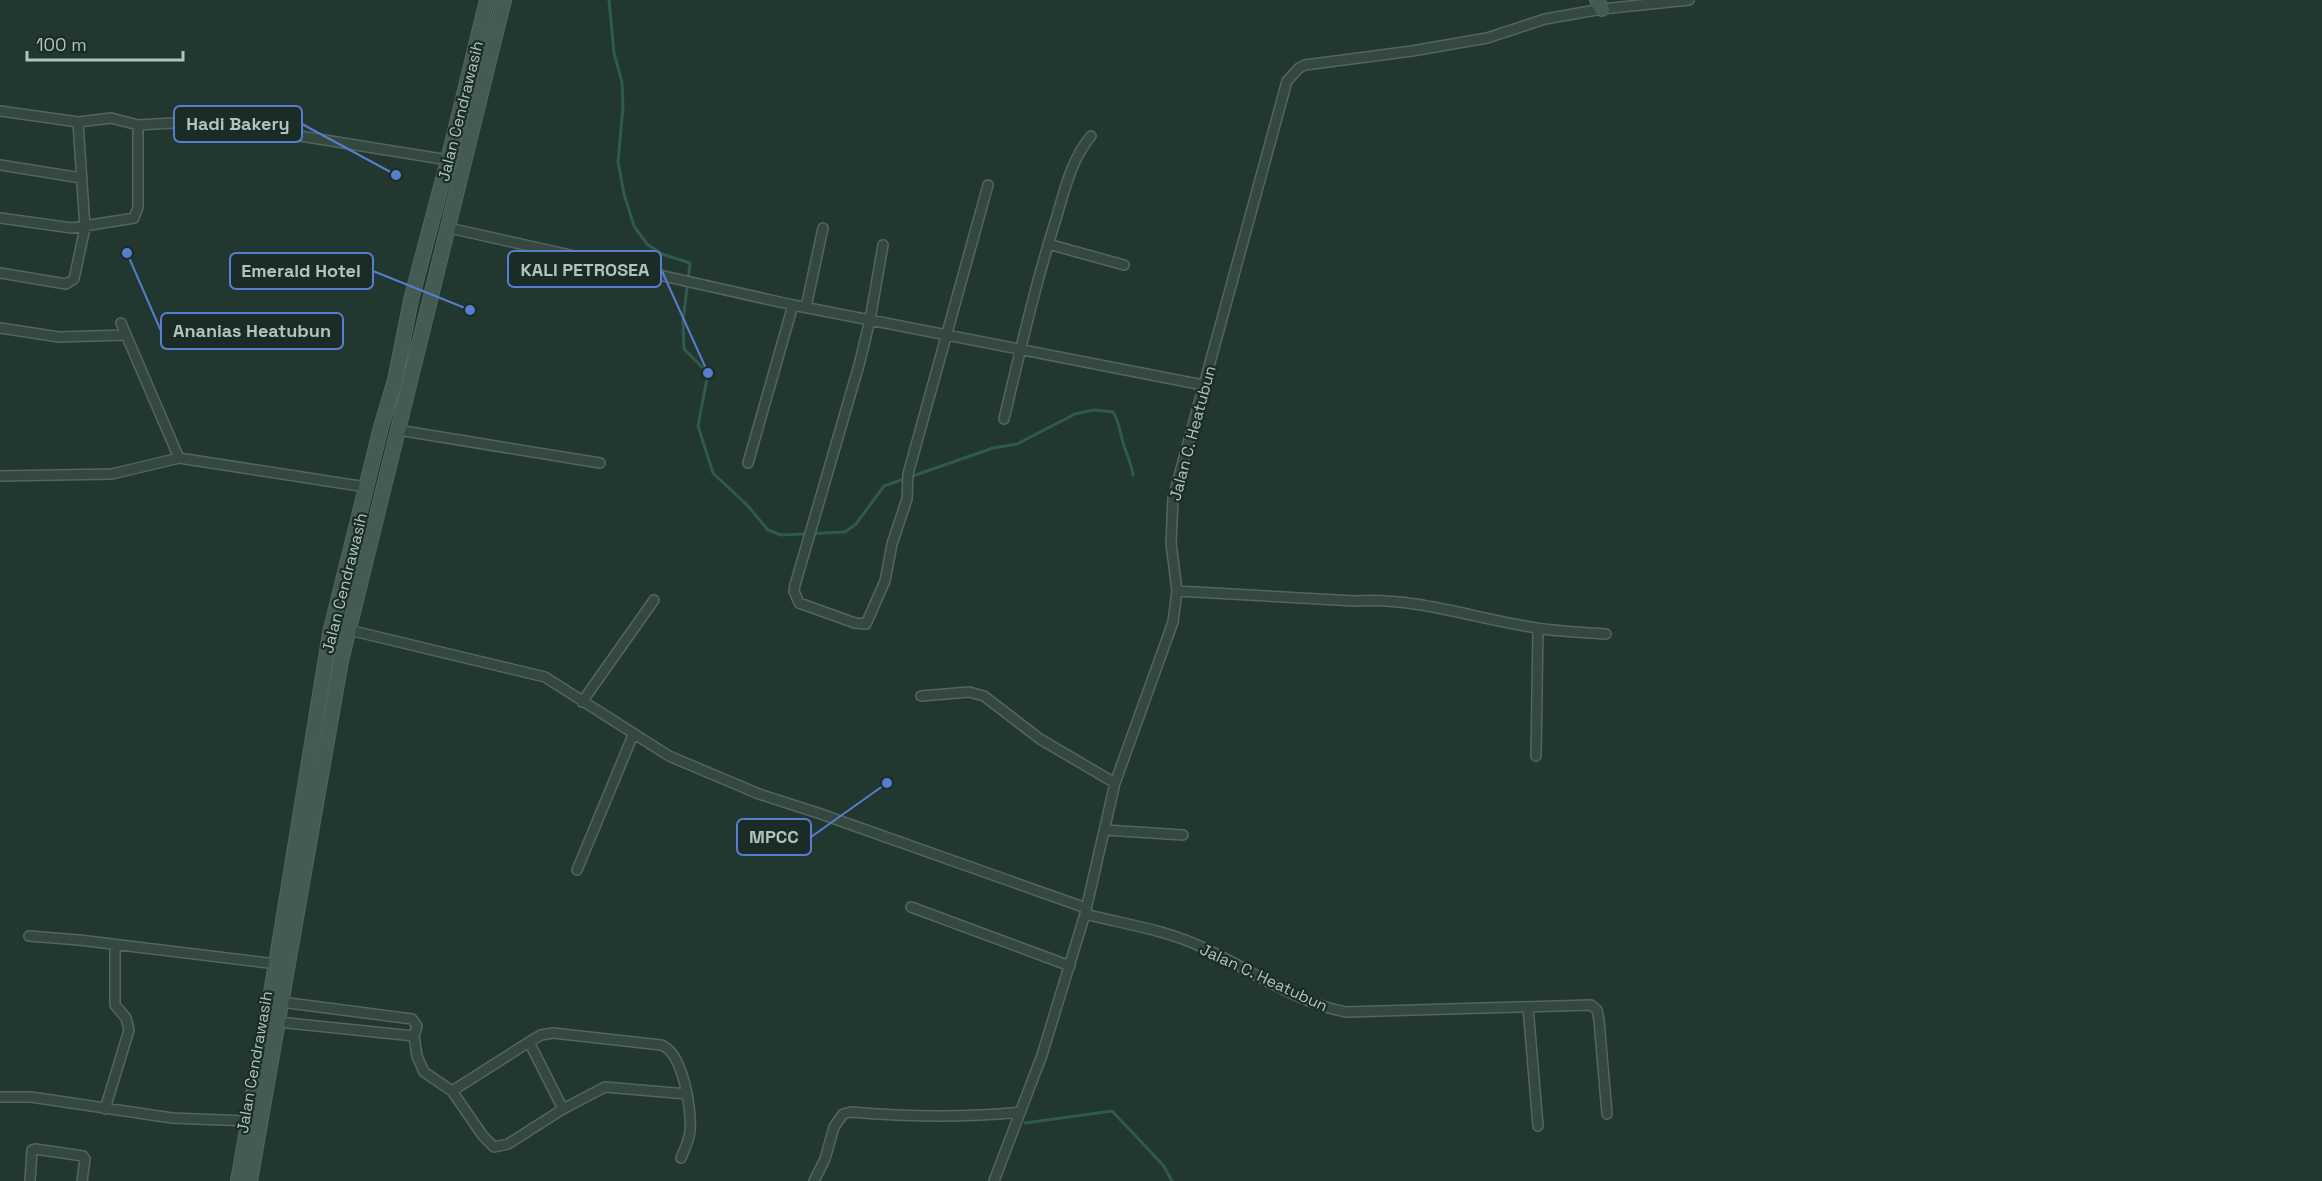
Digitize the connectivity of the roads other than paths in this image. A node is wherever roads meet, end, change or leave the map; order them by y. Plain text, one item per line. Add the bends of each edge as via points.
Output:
1 (487, 0) edge
2 (504, 0) edge
3 (1689, 0) edge
4 (1599, 5) edge
5 (0, 111) edge
6 (78, 122) junction
7 (138, 125) junction
8 (1091, 136) dead end
9 (448, 160) junction
10 (0, 165) edge
11 (81, 178) junction
12 (988, 185) dead end
13 (0, 218) edge
14 (85, 228) junction
15 (449, 228) junction
16 (823, 228) dead end
17 (1048, 244) junction
18 (883, 245) dead end
19 (1124, 265) dead end
20 (0, 273) edge
21 (793, 305) junction
22 (806, 307) junction
23 (870, 320) junction
24 (122, 323) dead end
25 (0, 328) edge
26 (947, 334) junction
27 (125, 335) junction
28 (1021, 351) junction
29 (1203, 385) junction
30 (1004, 419) dead end
31 (399, 430) junction
32 (179, 458) junction
33 (748, 462) dead end
34 (600, 463) dead end
35 (0, 476) edge
36 (366, 487) junction
37 (1177, 591) junction
38 (654, 600) dead end
39 (1538, 628) junction
40 (349, 630) junction
41 (1606, 634) dead end
42 (921, 696) dead end
43 (582, 702) junction
44 (633, 735) junction
45 (1536, 756) dead end
46 (1115, 783) junction
47 (1105, 830) junction
48 (1183, 835) dead end
49 (577, 870) dead end
50 (911, 908) dead end
51 (1086, 911) junction
52 (28, 936) dead end
53 (115, 944) junction
54 (276, 963) junction
55 (1070, 966) junction
56 (281, 1002) junction
57 (1527, 1007) junction
58 (278, 1022) junction
59 (414, 1036) junction
60 (528, 1042) junction
61 (452, 1091) junction
62 (687, 1094) junction
63 (0, 1097) edge
64 (105, 1109) junction
65 (564, 1109) junction
66 (1020, 1112) junction
67 (1606, 1114) dead end
68 (248, 1120) junction
69 (1538, 1126) dead end
70 (681, 1158) dead end
71 (30, 1181) edge
72 (82, 1181) edge
73 (238, 1181) edge
74 (250, 1181) edge
75 (814, 1181) edge
76 (994, 1181) edge

1 - 9 main road, Jalan Cendrawasih
2 - 15 main road, Jalan Cendrawasih
3 - 4 street, Jalan C. Heatubun
4 - 29 street, Jalan C. Heatubun via 1487,38 1299,68 1287,81
5 - 6 street
6 - 7 street via 111,118
6 - 11 street
7 - 9 street via 208,121
7 - 14 street via 137,215
8 - 17 street via 1074,159
9 - 36 main road, Jalan Cendrawasih
10 - 11 street
11 - 14 street
12 - 26 street
13 - 14 street
14 - 20 street via 76,273 70,283
15 - 21 street
15 - 31 main road, Jalan Cendrawasih
16 - 22 street
17 - 19 street
17 - 28 street
18 - 23 street
21 - 22 street
21 - 33 street
22 - 23 street
23 - 26 street
23 - 26 street via 794,591 799,603 866,624 884,588 892,544 907,499 908,474
24 - 27 street
25 - 27 street via 58,337
26 - 28 street
27 - 32 street
28 - 29 street
28 - 30 street
29 - 37 street, Jalan C. Heatubun via 1173,498 1171,533
31 - 34 street
31 - 40 main road, Jalan Cendrawasih
32 - 35 street via 111,474
32 - 36 street
36 - 54 main road, Jalan Cendrawasih via 330,633
37 - 39 street via 1403,601
37 - 46 street, Jalan C. Heatubun via 1163,654
38 - 43 street
39 - 41 street
39 - 45 street
40 - 43 street via 545,677
40 - 56 main road, Jalan Cendrawasih
42 - 46 street via 969,692 984,696 1040,739
43 - 44 street
44 - 49 street
44 - 51 street via 669,756 759,794
46 - 47 street, Jalan C. Heatubun
47 - 48 street
47 - 51 street, Jalan C. Heatubun
50 - 55 street
51 - 55 street, Jalan C. Heatubun
51 - 57 street, Jalan C. Heatubun via 1203,947 1292,993 1338,1011
52 - 53 street
53 - 54 street
53 - 64 street via 115,1005 126,1018 129,1030
54 - 68 main road, Jalan Cendrawasih
55 - 66 street, Jalan C. Heatubun
56 - 58 main road, Jalan Cendrawasih
56 - 59 street via 412,1019 417,1026
57 - 67 street, Jalan C. Heatubun via 1591,1005 1596,1010
57 - 69 street
58 - 59 street
58 - 74 main road, Jalan Cendrawasih
59 - 61 street via 424,1072
60 - 61 street
60 - 62 street via 553,1033 666,1047 675,1059
60 - 65 street
61 - 65 street via 496,1148
62 - 65 street via 606,1087
62 - 70 street via 690,1130
63 - 64 street via 31,1097
64 - 68 street via 172,1118
66 - 75 street via 966,1117 843,1114 834,1127
66 - 76 street, Jalan C. Heatubun
68 - 73 main road, Jalan Cendrawasih
71 - 72 street via 35,1149 83,1156

